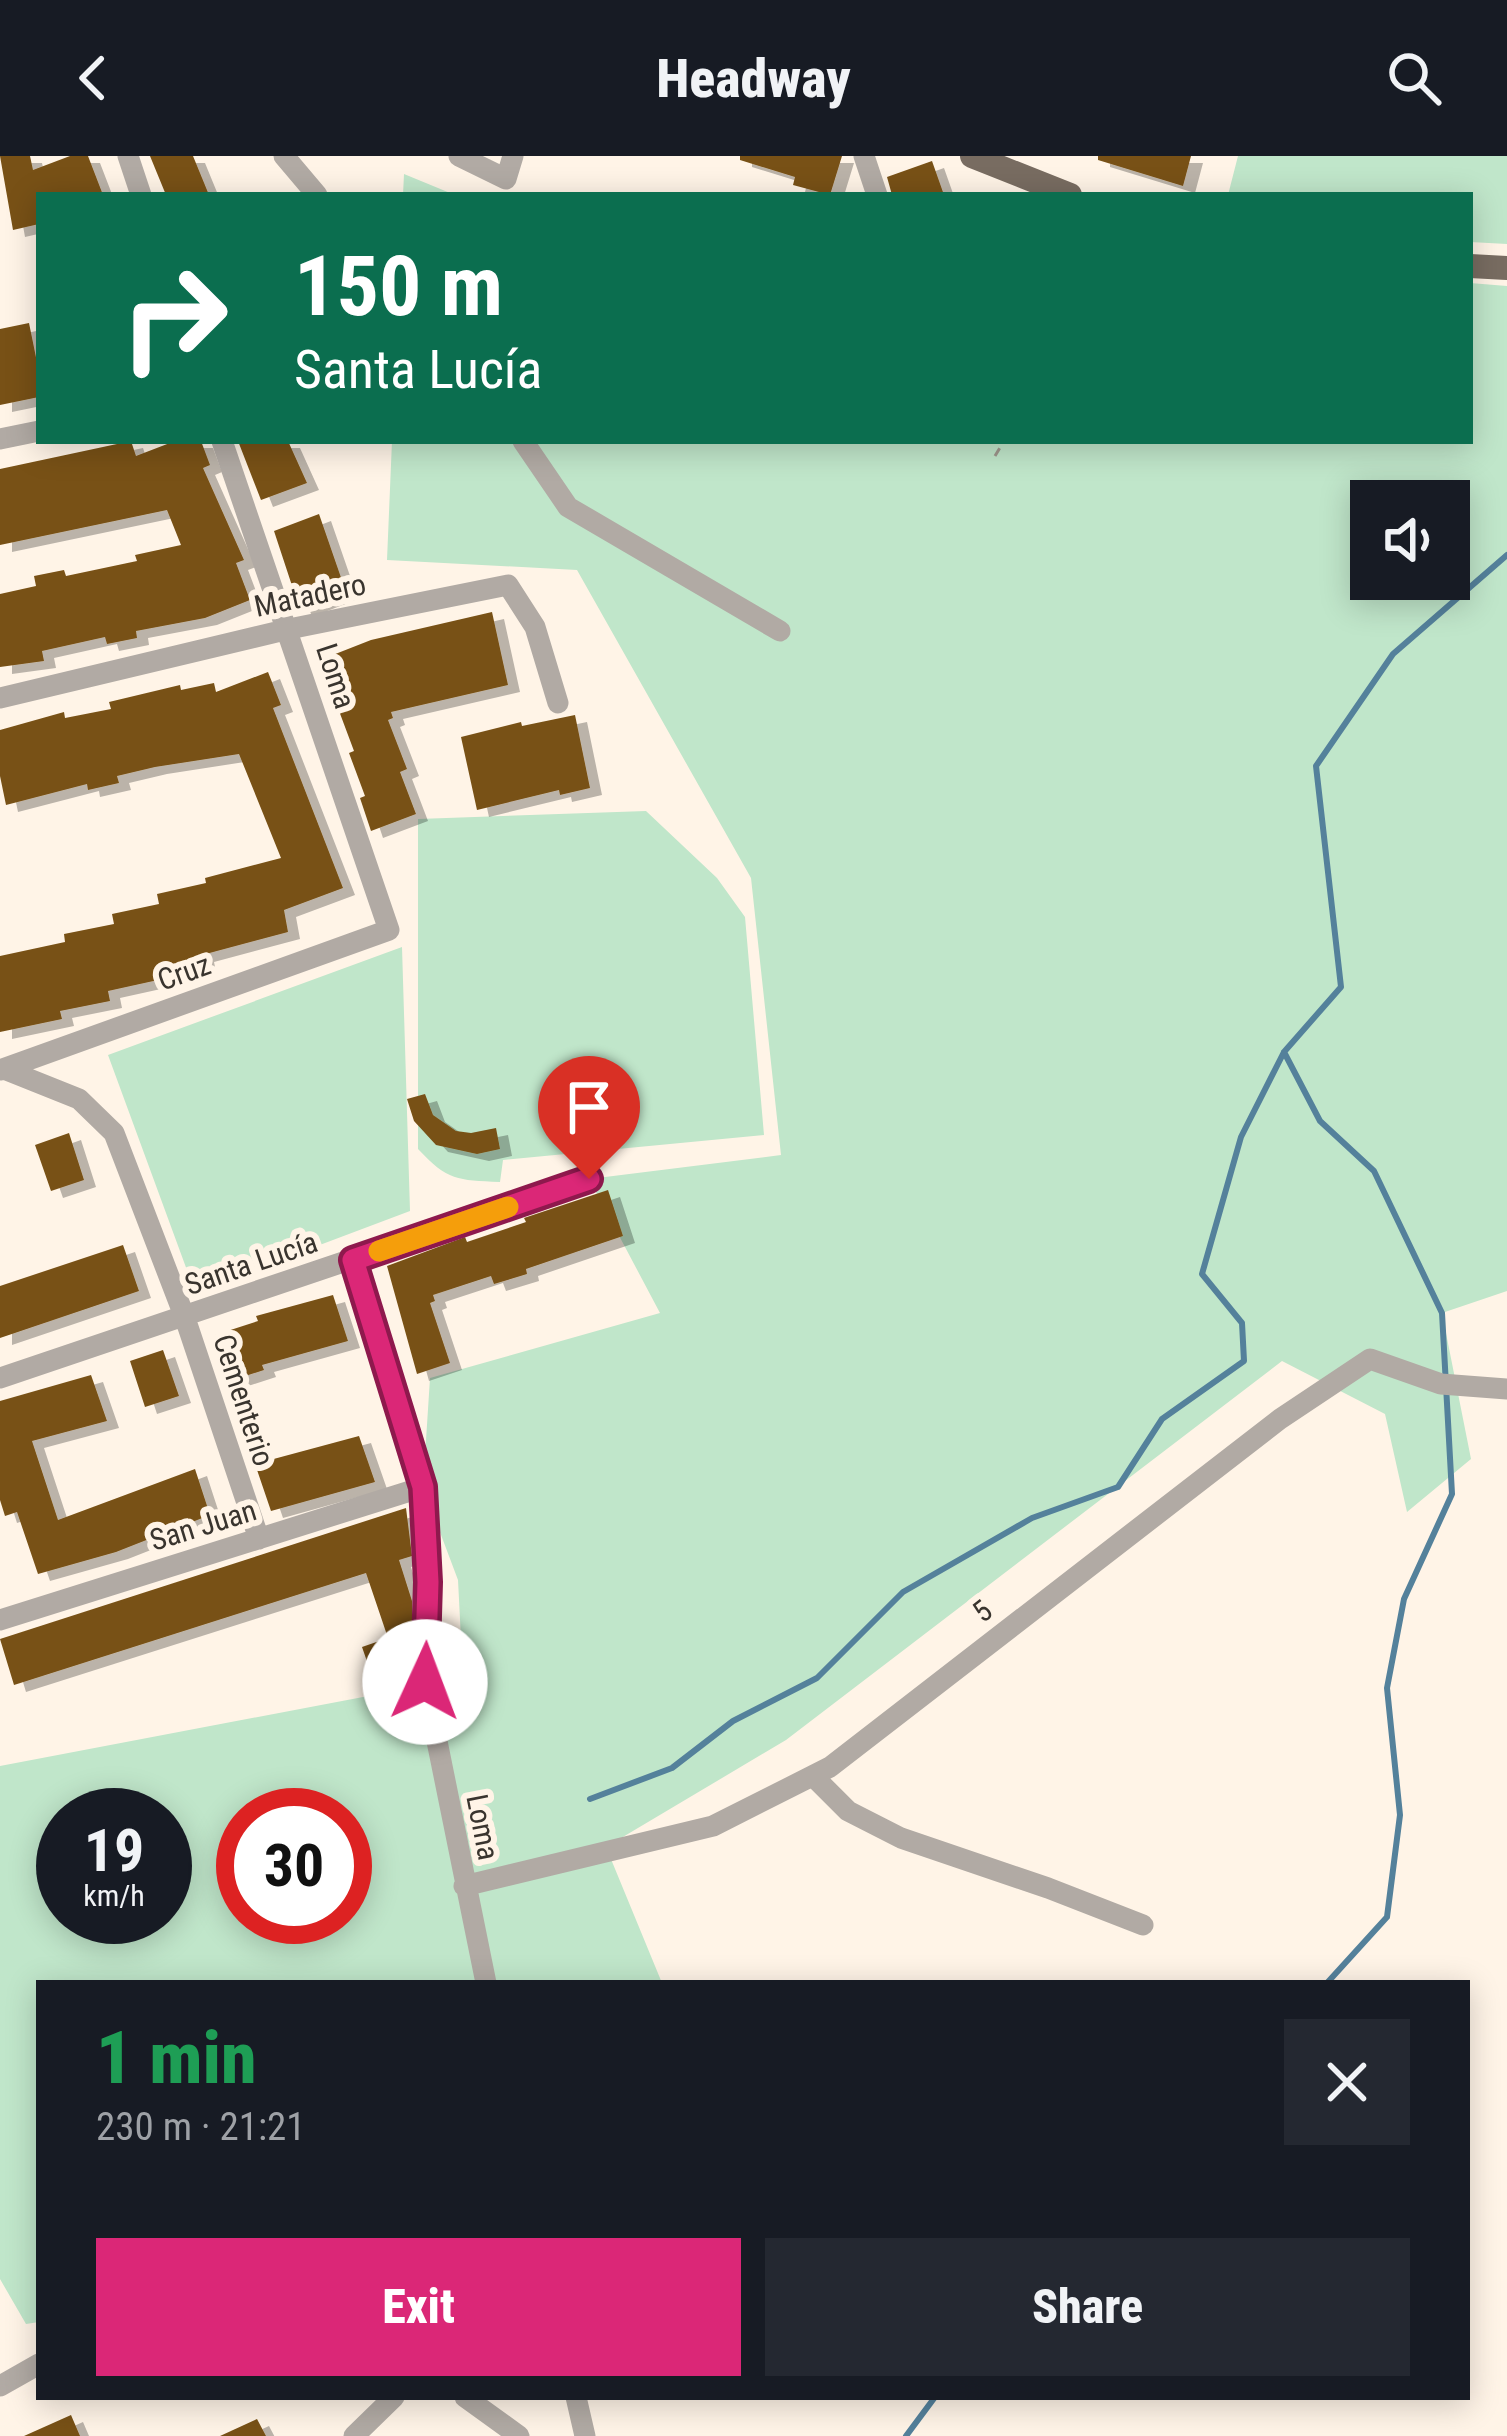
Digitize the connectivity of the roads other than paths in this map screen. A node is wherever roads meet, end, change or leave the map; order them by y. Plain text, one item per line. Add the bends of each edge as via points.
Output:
1 (128, 156) edge
2 (284, 156) edge
3 (459, 156) edge
4 (513, 156) edge
5 (864, 156) edge
6 (972, 156) edge
7 (140, 192) edge
8 (314, 192) edge
9 (876, 192) edge
10 (1062, 192) edge
11 (1473, 266) edge
12 (1507, 268) edge
13 (36, 432) edge
14 (0, 439) edge
15 (223, 444) edge
16 (525, 444) edge
17 (289, 629) junction
18 (780, 631) dead end
19 (0, 698) edge
20 (558, 703) dead end
21 (389, 930) joint
22 (2, 1069) edge
23 (589, 1179) dead end
24 (353, 1260) junction
25 (185, 1318) junction
26 (0, 1378) edge
27 (1507, 1389) edge
28 (423, 1487) junction
29 (259, 1539) junction
30 (0, 1620) edge
31 (813, 1776) junction
32 (464, 1886) junction
33 (1143, 1925) dead end
34 (485, 1980) edge
35 (36, 2367) edge
36 (0, 2386) edge
37 (391, 2400) edge
38 (469, 2400) edge
39 (577, 2400) edge
40 (354, 2436) edge
41 (519, 2436) edge
42 (584, 2436) edge

1 - 7 street
2 - 8 street
3 - 4 street via 506,179
5 - 9 street
6 - 10 main road
11 - 12 main road
13 - 14 street
15 - 17 street, Loma
16 - 18 street via 568,507
17 - 19 street, Matadero
17 - 20 street, Matadero via 508,586 535,627
17 - 21 street, Loma
21 - 22 street, Cruz
22 - 25 street, Cementerio via 79,1099 114,1133
23 - 24 street, Santa Lucía
24 - 25 street, Santa Lucía
24 - 28 street, Loma
25 - 26 street, Santa Lucía
25 - 29 street, Cementerio
27 - 31 street, 5 via 1441,1384 1370,1359
28 - 29 street, San Juan
28 - 32 street, Loma via 425,1682
29 - 30 street, San Juan
31 - 32 street, 5 via 713,1826
31 - 33 street via 848,1811 901,1838
32 - 34 street, Loma
35 - 36 street
37 - 40 street
38 - 41 street
39 - 42 street

